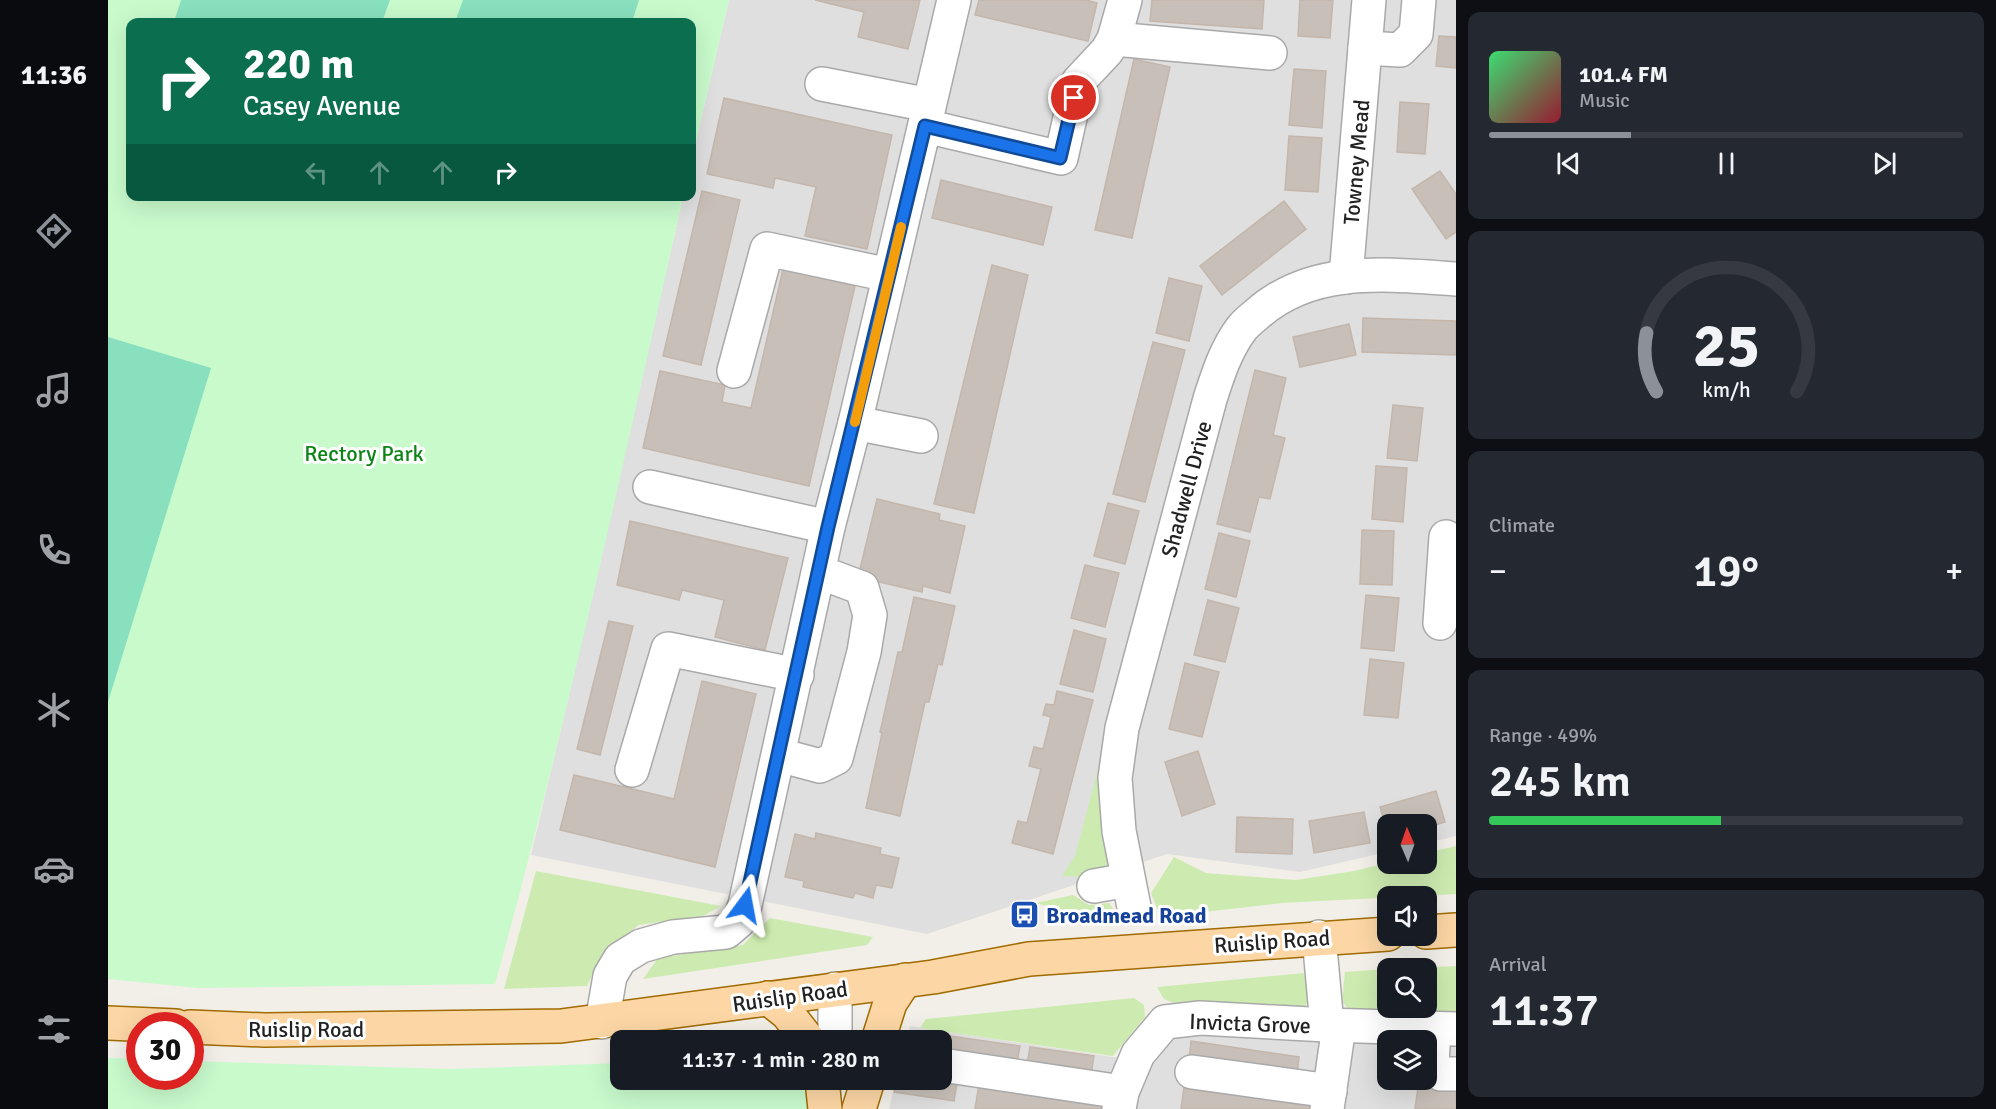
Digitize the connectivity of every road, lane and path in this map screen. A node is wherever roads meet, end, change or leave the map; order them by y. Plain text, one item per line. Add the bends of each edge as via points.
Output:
1 (954, 0) edge
2 (1125, 0) edge
3 (1369, 0) edge
4 (1419, 0) edge
5 (1114, 39) junction
6 (1365, 48) junction
7 (1270, 53) dead end
8 (822, 84) dead end
9 (927, 116) junction
10 (889, 275) junction
11 (1346, 277) junction
12 (1456, 279) edge
13 (734, 371) dead end
14 (855, 423) junction
15 (921, 436) dead end
16 (650, 488) dead end
17 (828, 527) junction
18 (1446, 537) dead end
19 (819, 572) junction
20 (1450, 578) edge
21 (1440, 623) dead end
22 (797, 675) junction
23 (779, 755) junction
24 (632, 770) dead end
25 (1094, 886) dead end
26 (1456, 930) edge
27 (1437, 931) edge
28 (1377, 935) edge
29 (1319, 938) junction
30 (905, 980) junction
31 (835, 989) junction
32 (768, 998) junction
33 (602, 1022) junction
34 (108, 1023) edge
35 (126, 1024) edge
36 (1333, 1025) junction
37 (204, 1028) edge
38 (1445, 1029) edge
39 (800, 1030) edge
40 (836, 1030) edge
41 (881, 1030) edge
42 (952, 1067) edge
43 (1192, 1071) dead end
44 (1456, 1074) edge
45 (823, 1090) edge
46 (835, 1090) edge
47 (865, 1090) edge
48 (1121, 1100) edge
49 (1328, 1100) edge
50 (825, 1109) edge
51 (835, 1109) edge
52 (859, 1109) edge

1 - 9 street
2 - 5 street
3 - 6 street, Towney Mead
4 - 6 street via 1416,34 1400,50
5 - 7 street
5 - 9 street via 1078,82 1060,158
6 - 11 street, Towney Mead
8 - 9 street
9 - 10 street
10 - 13 street via 767,249
10 - 14 street
11 - 12 street, Shadwell Drive
11 - 25 street, Shadwell Drive via 1307,284 1270,302 1242,327 1223,360 1122,728 1115,778 1119,831 1131,893
14 - 15 street
14 - 17 street
16 - 17 street
17 - 19 street
18 - 20 street
19 - 22 street
19 - 23 street via 862,588 870,615 864,652 836,758 820,766
20 - 21 street
22 - 23 street
22 - 24 street via 668,649
23 - 33 street via 740,921 726,932 673,937 641,946 620,959 610,976
26 - 27 main road
28 - 29 main road, Ruislip Road
29 - 30 main road, Ruislip Road via 1029,959
29 - 36 street, Invicta Grove
30 - 31 main road, Ruislip Road
30 - 41 main road via 890,1003
31 - 32 main road, Ruislip Road
31 - 40 street
32 - 33 main road, Ruislip Road
32 - 39 main road
33 - 37 main road, Ruislip Road via 561,1026
34 - 35 main road
36 - 38 street, Invicta Grove
36 - 48 street, Invicta Grove via 1200,1018 1165,1022 1138,1054
36 - 49 street
38 - 44 street via 1432,1063 1441,1074
42 - 48 street
43 - 49 street
45 - 50 main road
46 - 51 street
47 - 52 main road

